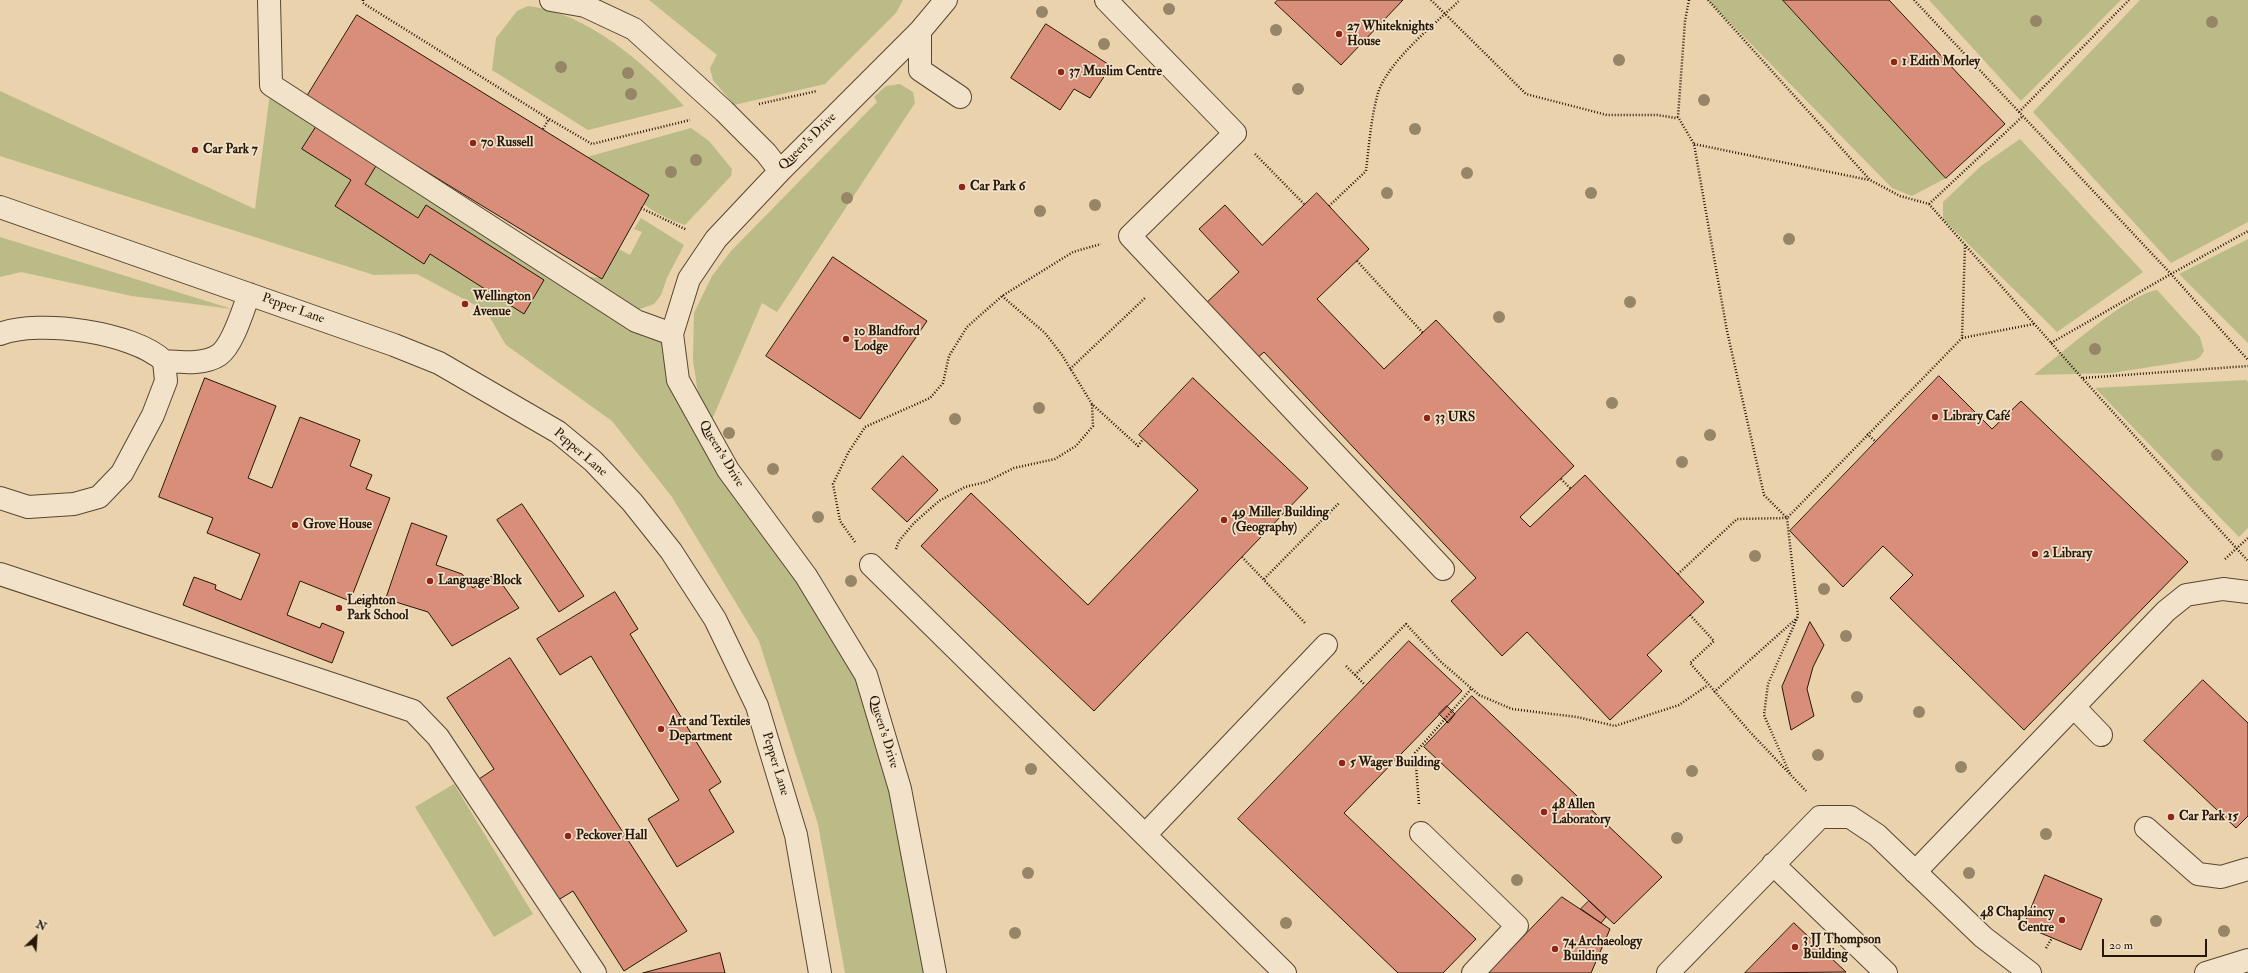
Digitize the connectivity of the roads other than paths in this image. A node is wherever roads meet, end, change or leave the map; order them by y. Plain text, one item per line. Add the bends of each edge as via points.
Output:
1 (269, 0) edge
2 (551, 0) edge
3 (946, 0) edge
4 (1106, 0) edge
5 (920, 31) junction
6 (960, 97) dead end
7 (780, 171) junction
8 (0, 206) edge
9 (250, 294) junction
10 (0, 334) edge
11 (672, 334) junction
12 (164, 361) junction
13 (0, 498) edge
14 (1443, 569) dead end
15 (877, 571) road end
16 (0, 574) edge
17 (2248, 592) edge
18 (1326, 645) road end
19 (2074, 707) junction
20 (2101, 735) dead end
21 (2146, 828) dead end
22 (1421, 833) road end
23 (1145, 835) junction
24 (1773, 864) junction
25 (2248, 869) edge
26 (1915, 872) junction
27 (2248, 960) edge
28 (595, 973) edge
29 (820, 973) edge
30 (935, 973) edge
31 (1285, 973) edge
32 (1473, 973) edge
33 (1668, 973) edge
34 (1886, 973) edge
35 (2030, 973) edge
36 (2206, 973) edge

1 - 11 street via 271,85 636,321
2 - 7 street via 585,6 634,29 724,111 766,153
3 - 5 street, Queen's Drive
4 - 14 street via 1235,133 1130,236
5 - 6 street via 920,70
5 - 7 street, Queen's Drive
7 - 11 street, Queen's Drive via 716,239 689,279
8 - 9 street, Pepper Lane
9 - 12 street via 231,339 219,354 199,361
9 - 29 street, Pepper Lane via 439,363 558,432 593,461 632,502 671,551 715,619 757,706 796,835
10 - 12 street via 10,330 46,329 94,332 130,341 156,353
11 - 30 street, Queen's Drive via 678,380 728,470 806,576 866,675 900,789
12 - 13 street via 166,381 153,416 122,473 99,497 74,504 28,507
15 - 23 street
16 - 28 street via 413,711 438,737
17 - 19 street via 2223,588 2186,595 2166,611
18 - 23 street
19 - 20 street
19 - 26 street
21 - 25 street via 2198,874 2221,877
22 - 32 street via 1517,926
23 - 31 street
24 - 26 street via 1820,817 1850,817 1877,835
24 - 33 street
24 - 34 street
26 - 35 street via 1983,937
27 - 36 street

